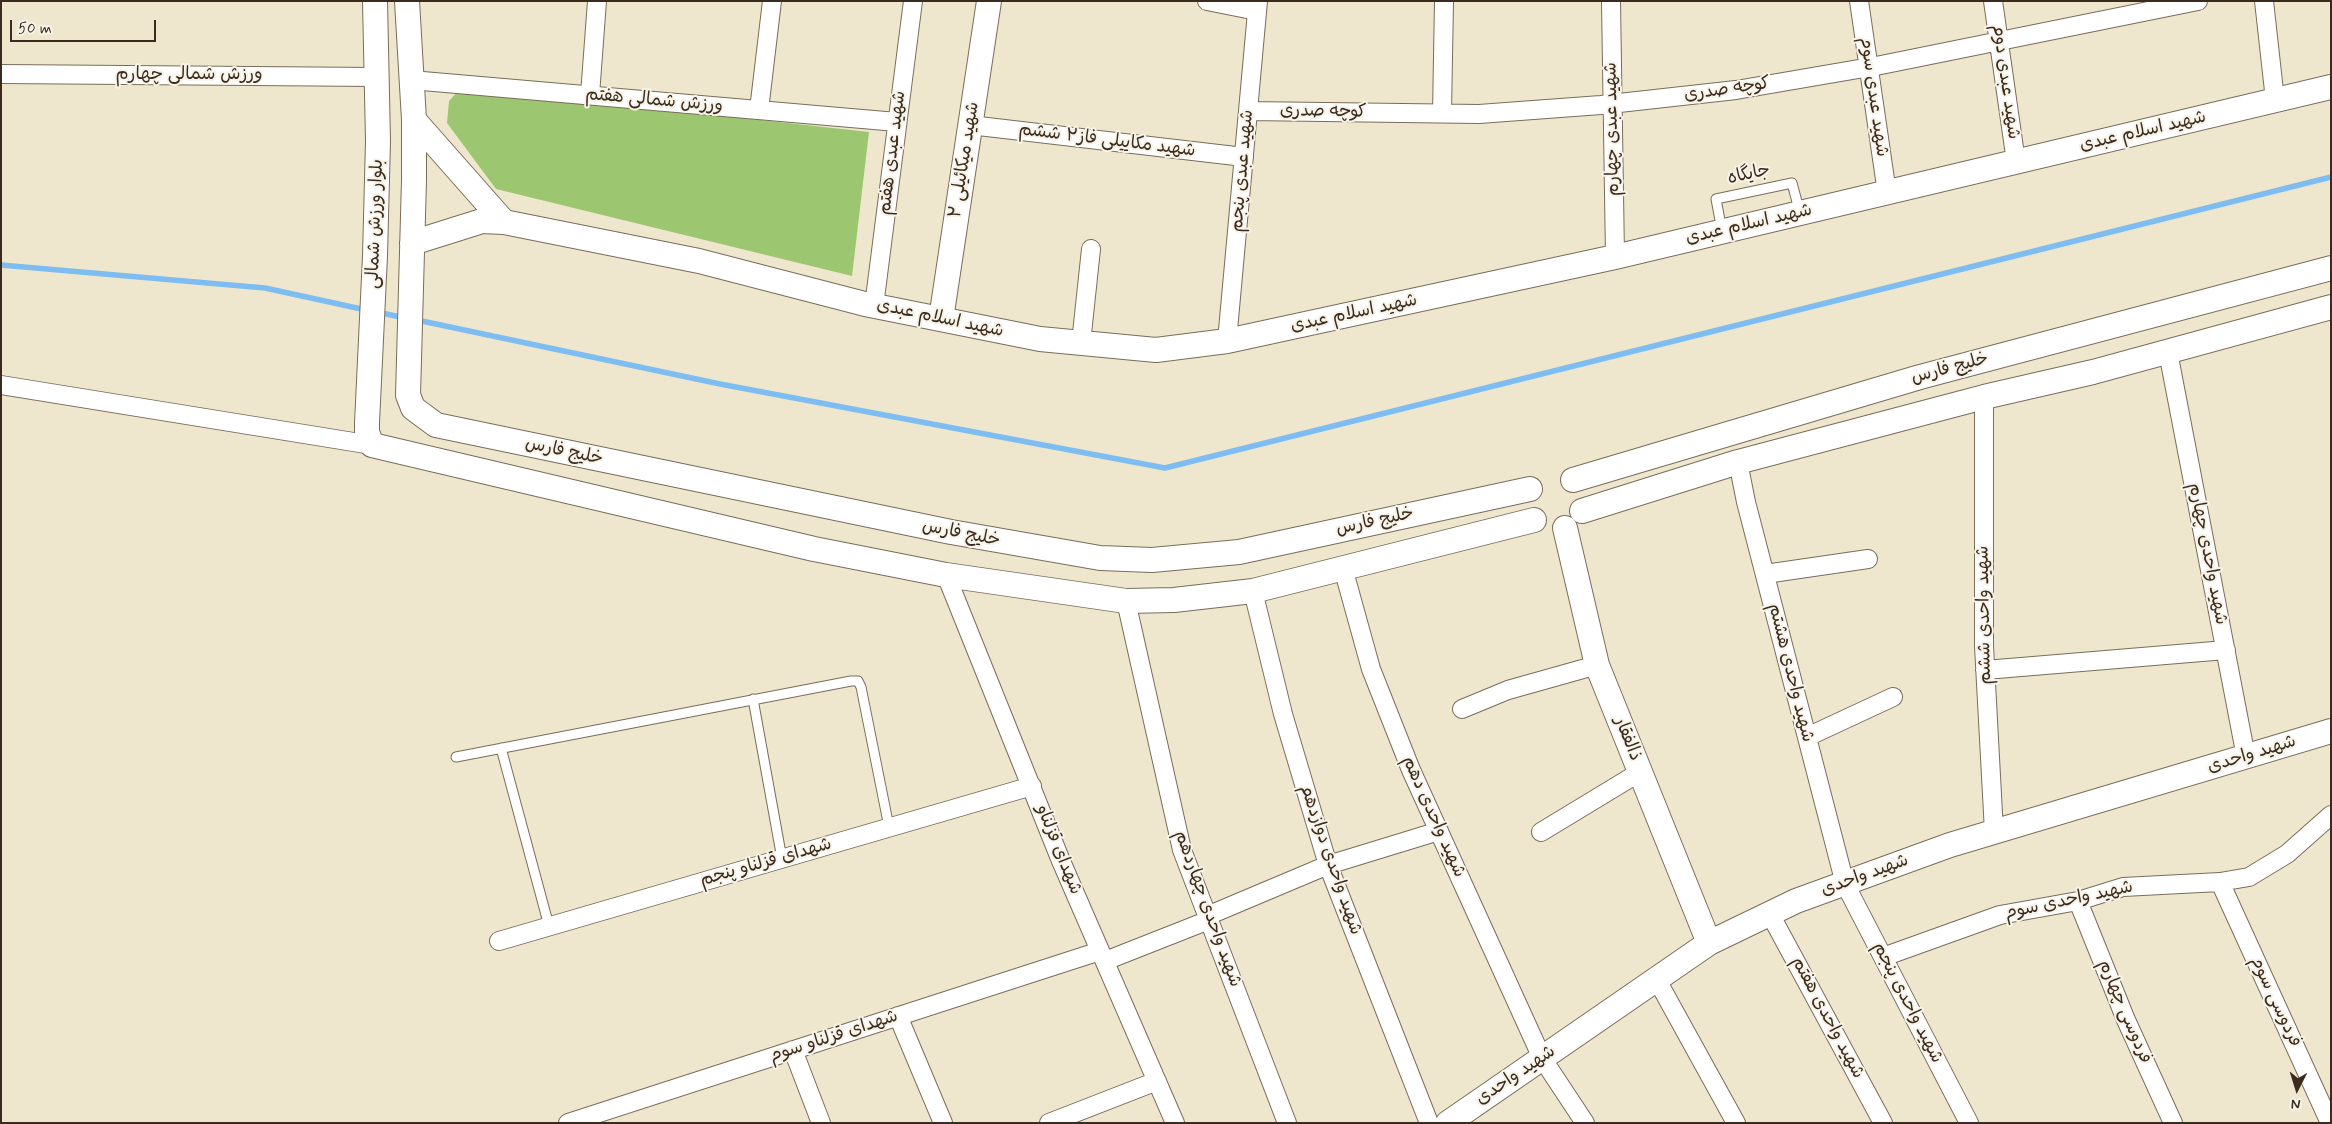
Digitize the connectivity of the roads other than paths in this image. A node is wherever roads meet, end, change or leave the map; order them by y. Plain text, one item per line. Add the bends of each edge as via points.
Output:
1 (375, 1) edge
2 (407, 1) edge
3 (597, 1) edge
4 (772, 1) edge
5 (913, 1) edge
6 (989, 1) edge
7 (1207, 1) edge
8 (1444, 1) edge
9 (1611, 1) edge
10 (1859, 1) edge
11 (1994, 1) edge
12 (2198, 1) edge
13 (2264, 1) edge
14 (1258, 6) edge
15 (1999, 42) junction
16 (1869, 68) junction
17 (1, 74) edge
18 (377, 77) junction
19 (411, 80) junction
20 (2331, 87) edge
21 (590, 95) junction
22 (2275, 100) junction
23 (1613, 104) junction
24 (759, 110) junction
25 (1248, 111) junction
26 (1442, 113) junction
27 (414, 120) junction
28 (898, 122) junction
29 (970, 125) junction
30 (1244, 157) junction
31 (2016, 162) junction
32 (1887, 192) junction
33 (1800, 213) junction
34 (504, 222) junction
35 (1722, 232) junction
36 (412, 245) junction
37 (1090, 249) dead end
38 (1615, 257) junction
39 (2331, 268) edge
40 (874, 306) junction
41 (2331, 307) edge
42 (941, 319) junction
43 (1227, 341) junction
44 (1082, 343) junction
45 (2168, 352) junction
46 (1, 385) edge
47 (408, 395) joint
48 (1984, 397) junction
49 (484, 435) junction
50 (372, 444) junction
51 (1738, 462) junction
52 (478, 470) junction
53 (1573, 480) junction
54 (1530, 489) junction
55 (1582, 510) junction
56 (1534, 520) junction
57 (1564, 528) junction
58 (1868, 559) dead end
59 (1343, 568) junction
60 (1765, 574) junction
61 (946, 575) junction
62 (1253, 591) junction
63 (1126, 602) junction
64 (2226, 650) junction
65 (1597, 665) junction
66 (1985, 670) junction
67 (1894, 697) dead end
68 (753, 699) junction
69 (1462, 709) dead end
70 (2331, 732) edge
71 (1807, 737) junction
72 (501, 748) junction
73 (456, 757) dead end
74 (2246, 757) junction
75 (1640, 772) junction
76 (1032, 786) junction
77 (2331, 815) edge
78 (889, 827) junction
79 (1439, 831) junction
80 (1541, 832) dead end
81 (1994, 832) junction
82 (782, 858) junction
83 (1328, 865) junction
84 (2220, 882) junction
85 (1845, 884) junction
86 (2078, 901) junction
87 (1770, 914) junction
88 (1208, 918) junction
89 (549, 926) junction
90 (499, 941) dead end
91 (1709, 943) junction
92 (1102, 956) junction
93 (1883, 957) junction
94 (1657, 980) junction
95 (898, 1016) junction
96 (793, 1050) junction
97 (1542, 1058) junction
98 (1157, 1081) junction
99 (1051, 1122) edge
100 (568, 1123) edge
101 (821, 1123) edge
102 (942, 1123) edge
103 (1175, 1123) edge
104 (1287, 1123) edge
105 (1429, 1123) edge
106 (1448, 1123) edge
107 (1584, 1123) edge
108 (1736, 1123) edge
109 (1883, 1123) edge
110 (1969, 1123) edge
111 (2173, 1123) edge
112 (2330, 1123) edge

1 - 18 main road, بلوار ورزش شمالی
2 - 19 main road, بلوار ورزش شمالی
3 - 21 street
4 - 24 street
5 - 28 street, شهید عبدی هفتم
6 - 29 main road, شهید میکائیلی ۲
7 - 14 street
8 - 26 street
9 - 23 street, شهید عبدی چهارم
10 - 16 street, شهید عبدی سوم
11 - 15 street, شهید عبدی دوم
12 - 15 street, کوچه صدری
13 - 22 street
14 - 25 street, شهید عبدی پنجم
15 - 16 street, کوچه صدری
15 - 31 street, شهید عبدی دوم
16 - 23 street, کوچه صدری via 1736,90
16 - 32 street, شهید عبدی سوم
17 - 18 street, ورزش شمالی چهارم
18 - 50 main road, بلوار ورزش شمالی via 376,256 367,432
19 - 21 street, ورزش شمالی هفتم
19 - 27 main road, بلوار ورزش شمالی
20 - 22 main road, شهید اسلام عبدی
21 - 24 street, ورزش شمالی هفتم
22 - 31 main road, شهید اسلام عبدی
23 - 26 street, کوچه صدری via 1479,114
23 - 38 street, شهید عبدی چهارم
24 - 28 street, ورزش شمالی هفتم
25 - 26 street, کوچه صدری
25 - 30 street, شهید عبدی پنجم
27 - 34 main road
27 - 36 main road, بلوار ورزش شمالی
28 - 40 street, شهید عبدی هفتم
29 - 30 street, شهید مکاییلی فاز۲ ششم
29 - 42 main road, شهید میکائیلی ۲
30 - 43 street, شهید عبدی پنجم
31 - 32 main road, شهید اسلام عبدی
32 - 33 main road, شهید اسلام عبدی
33 - 35 main road, شهید اسلام عبدی
33 - 35 lane, جایگاه via 1792,183 1716,199
34 - 36 main road, شهید اسلام عبدی via 482,221
34 - 40 main road, شهید اسلام عبدی via 699,261
35 - 38 main road, شهید اسلام عبدی
36 - 47 main road, بلوار ورزش شمالی
37 - 44 street
38 - 43 main road, شهید اسلام عبدی
39 - 53 main road, خلیج فارس via 1920,376
40 - 42 main road, شهید اسلام عبدی
41 - 45 main road, خلیج فارس
42 - 44 main road, شهید اسلام عبدی via 1040,340
43 - 44 main road, شهید اسلام عبدی via 1156,350
45 - 48 main road, خلیج فارس
45 - 64 street, شهید واحدی چهارم
46 - 50 street
47 - 49 main road, خلیج فارس via 413,408 436,425
48 - 51 main road, خلیج فارس
48 - 66 street, شهید واحدی ششم
49 - 52 main road
49 - 54 main road, خلیج فارس via 951,532 1100,558 1152,560 1240,552
50 - 52 main road
51 - 55 main road, خلیج فارس
51 - 60 street, شهید واحدی هشتم
52 - 61 main road via 814,549
53 - 54 main road via 1549,474
53 - 55 main road via 1582,494
54 - 56 main road via 1527,505
55 - 57 main road via 1572,524
56 - 57 main road via 1548,529
56 - 59 main road
57 - 65 main road, ذالفقار
58 - 60 street
59 - 62 main road
59 - 79 street, شهید واحدی دهم via 1371,669
60 - 71 street, شهید واحدی هشتم
61 - 63 main road
61 - 76 street, شهدای قزلناو
62 - 63 main road
62 - 83 street, شهید واحدی دوازدهم via 1283,714
63 - 88 street, شهید واحدی چهاردهم via 1182,850
64 - 66 street
64 - 74 street, شهید واحدی چهارم
65 - 69 street via 1508,690
65 - 75 main road, ذالفقار
66 - 81 street, شهید واحدی ششم
67 - 71 street
68 - 72 lane
68 - 78 lane via 858,681
68 - 82 lane
70 - 74 main road, شهید واحدی
71 - 85 street, شهید واحدی هشتم
72 - 73 lane
72 - 89 lane
74 - 81 main road, شهید واحدی
75 - 80 street
75 - 91 main road, ذالفقار
76 - 78 street, شهدای قزلناو پنجم
76 - 92 street, شهدای قزلناو
77 - 84 street, شهید واحدی سوم via 2287,854 2249,877
78 - 82 street, شهدای قزلناو پنجم
79 - 83 street, شهدای قزلناو سوم
79 - 97 street, شهید واحدی دهم
81 - 85 main road, شهید واحدی
82 - 89 street, شهدای قزلناو پنجم
83 - 88 street, شهدای قزلناو سوم
83 - 105 street, شهید واحدی دوازدهم
84 - 86 street, شهید واحدی سوم via 2123,887
84 - 112 street, فردوسی سوم
85 - 87 main road, شهید واحدی
85 - 93 street, شهید واحدی پنجم
86 - 93 street, شهید واحدی سوم via 2000,915
86 - 111 street, فردوسی چهارم via 2126,1020
87 - 91 main road, شهید واحدی
87 - 109 street, شهید واحدی هفتم
88 - 92 street, شهدای قزلناو سوم
88 - 104 street, شهید واحدی چهاردهم
89 - 90 street, شهدای قزلناو پنجم
91 - 94 main road, شهید واحدی
92 - 95 street, شهدای قزلناو سوم
92 - 98 street, شهدای قزلناو
93 - 110 street, شهید واحدی پنجم
94 - 97 main road, شهید واحدی
94 - 108 street
95 - 96 street, شهدای قزلناو سوم
95 - 102 street
96 - 100 street, شهدای قزلناو سوم
96 - 101 street
97 - 106 main road, شهید واحدی
97 - 107 street, شهید واحدی دهم
98 - 99 street
98 - 103 street, شهدای قزلناو

